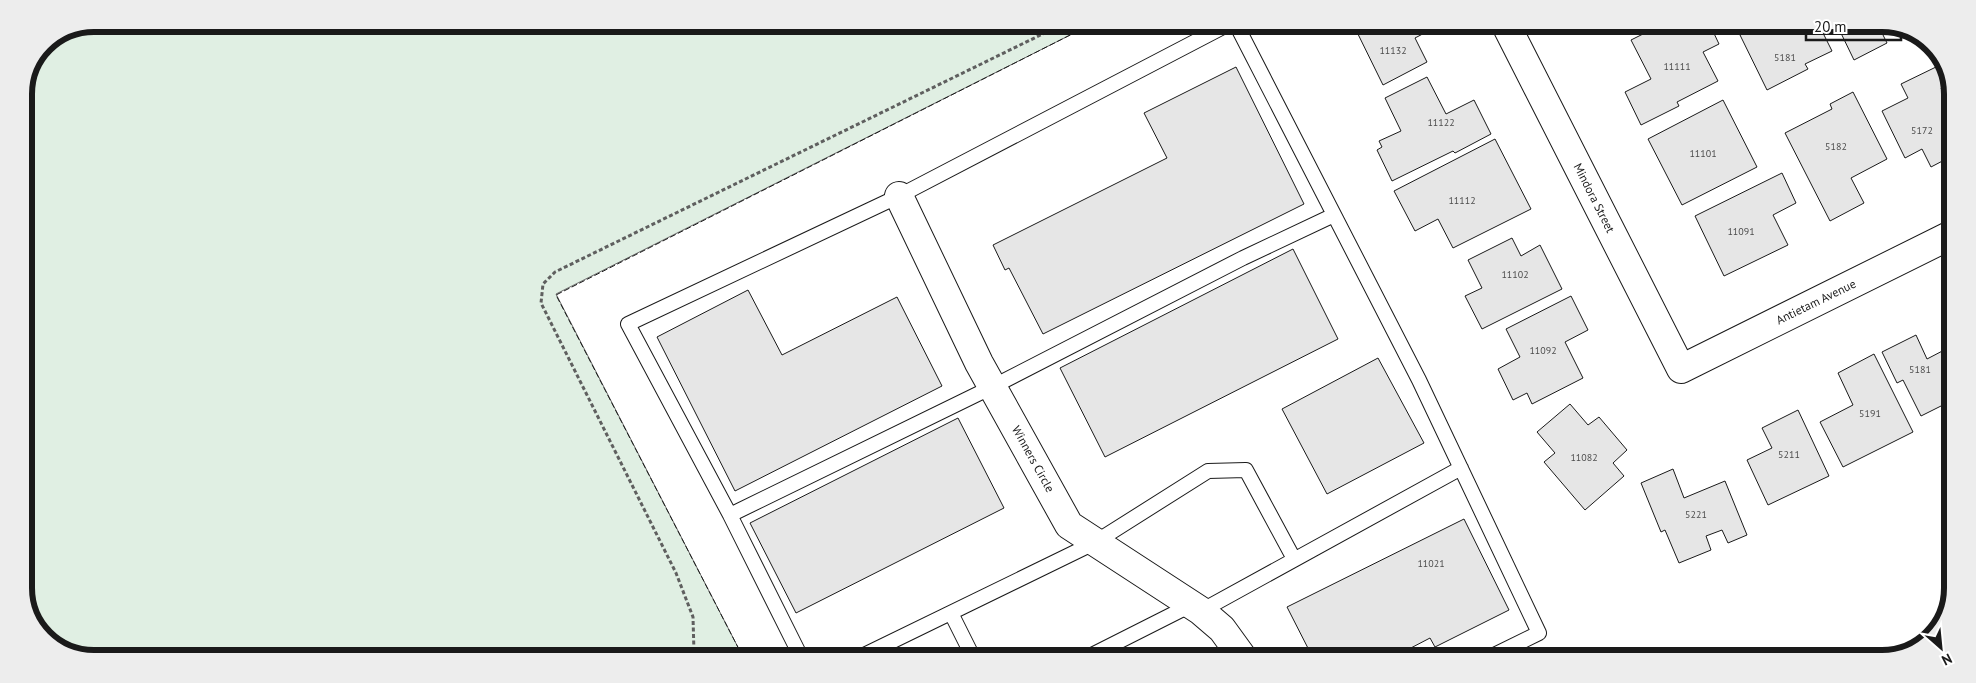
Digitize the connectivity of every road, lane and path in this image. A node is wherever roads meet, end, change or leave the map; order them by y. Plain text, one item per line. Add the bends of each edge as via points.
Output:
1 (1214, 32) edge
2 (1240, 32) edge
3 (1514, 32) edge
4 (899, 196) junction
5 (1334, 215) junction
6 (1943, 240) edge
7 (1682, 369) joint
8 (992, 387) junction
9 (1461, 468) junction
10 (730, 515) junction
11 (1094, 543) junction
12 (1294, 559) junction
13 (1196, 608) junction
14 (951, 613) junction
15 (798, 650) edge
16 (874, 650) edge
17 (970, 650) edge
18 (1104, 650) edge
19 (1237, 650) edge
20 (1504, 650) edge

1 - 4 lane
2 - 5 lane
3 - 7 street, Mindora Street
4 - 8 street, Winners Circle
4 - 10 lane via 628,324
5 - 8 lane
5 - 9 lane
6 - 7 street, Antietam Avenue
8 - 10 lane
8 - 11 street, Winners Circle via 1069,525
9 - 12 lane
9 - 20 lane via 1539,632
10 - 15 lane
11 - 12 lane via 1208,470 1246,470
11 - 13 street, Winners Circle
11 - 14 lane
12 - 13 lane
13 - 18 lane
13 - 19 street, Winners Circle via 1222,629
14 - 16 lane
14 - 17 lane

